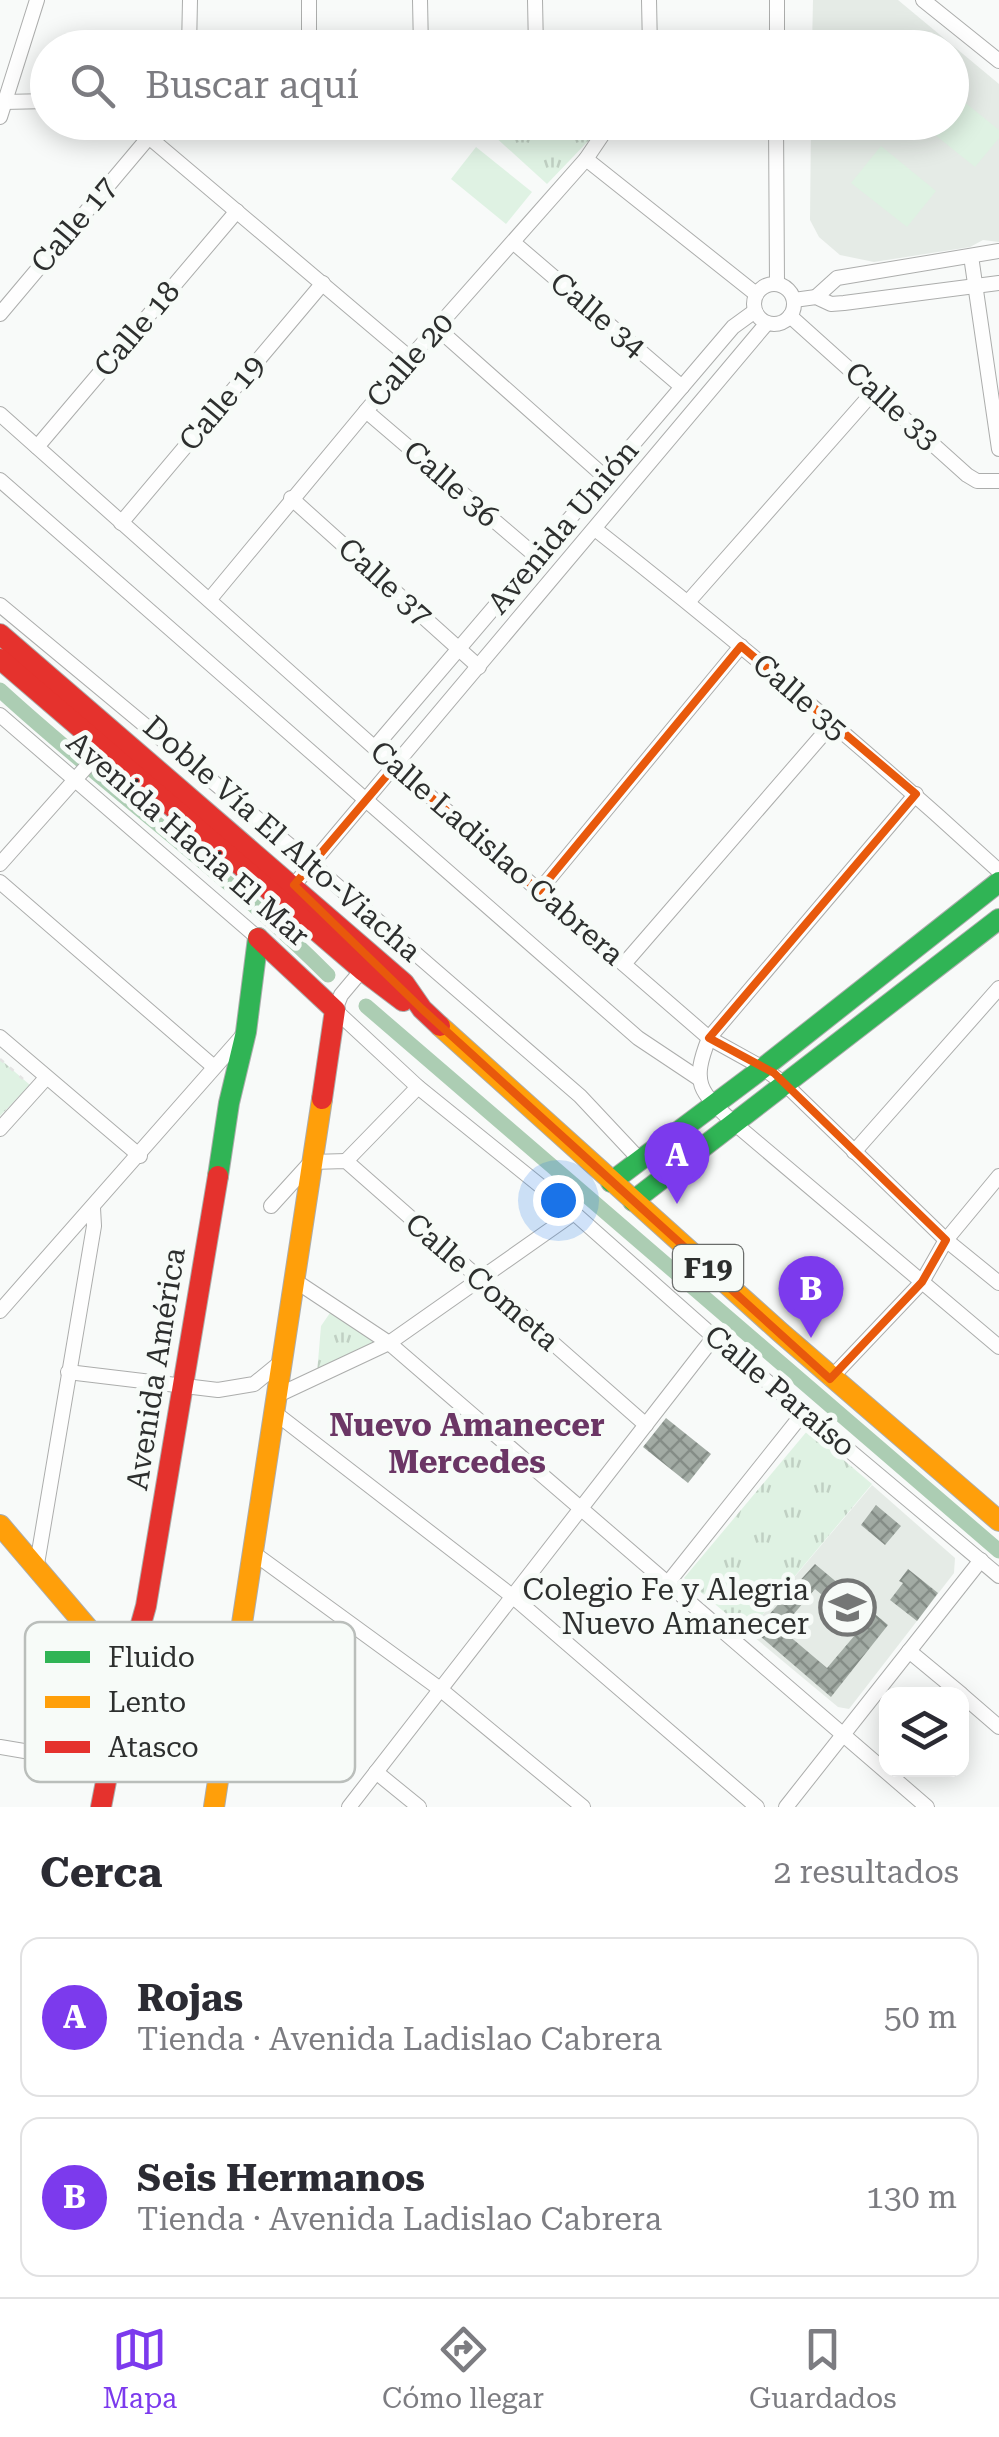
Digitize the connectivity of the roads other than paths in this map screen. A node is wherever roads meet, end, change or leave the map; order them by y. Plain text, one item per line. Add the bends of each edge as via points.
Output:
1 (37, 0) edge
2 (190, 0) edge
3 (309, 0) edge
4 (420, 0) edge
5 (534, 0) edge
6 (650, 0) edge
7 (778, 0) edge
8 (924, 0) edge
9 (190, 30) edge
10 (310, 30) edge
11 (421, 30) edge
12 (535, 30) edge
13 (650, 30) edge
14 (777, 30) edge
15 (965, 30) edge
16 (969, 33) edge
17 (996, 53) edge
18 (30, 105) edge
19 (2, 110) edge
20 (146, 140) edge
21 (153, 140) edge
22 (599, 140) edge
23 (776, 140) edge
24 (586, 159) junction
25 (237, 211) junction
26 (514, 244) junction
27 (999, 251) edge
28 (971, 256) junction
29 (324, 283) junction
30 (999, 283) edge
31 (777, 284) junction
32 (973, 288) junction
33 (756, 294) junction
34 (816, 297) junction
35 (794, 300) junction
36 (755, 311) junction
37 (0, 314) edge
38 (790, 316) junction
39 (767, 323) junction
40 (437, 328) junction
41 (410, 358) junction
42 (682, 386) junction
43 (875, 390) junction
44 (366, 411) junction
45 (0, 414) edge
46 (997, 416) edge
47 (38, 447) junction
48 (999, 449) edge
49 (605, 477) junction
50 (0, 480) edge
51 (999, 482) edge
52 (291, 498) junction
53 (122, 524) junction
54 (595, 529) junction
55 (537, 557) junction
56 (210, 599) junction
57 (688, 602) junction
58 (0, 605) edge
59 (0, 634) edge
60 (741, 646) junction
61 (459, 648) junction
62 (0, 659) edge
63 (479, 667) junction
64 (0, 715) edge
65 (831, 725) junction
66 (375, 747) junction
67 (100, 751) junction
68 (395, 766) junction
69 (80, 775) junction
70 (916, 794) junction
71 (366, 800) junction
72 (0, 864) edge
73 (312, 864) junction
74 (999, 871) edge
75 (0, 882) edge
76 (999, 882) edge
77 (294, 885) junction
78 (539, 890) junction
79 (999, 920) edge
80 (258, 938) junction
81 (624, 964) junction
82 (357, 976) junction
83 (999, 988) edge
84 (338, 1002) junction
85 (422, 1009) junction
86 (246, 1032) junction
87 (0, 1037) edge
88 (710, 1038) junction
89 (214, 1067) junction
90 (764, 1068) junction
91 (46, 1078) junction
92 (698, 1078) junction
93 (786, 1085) junction
94 (418, 1087) junction
95 (714, 1104) junction
96 (734, 1122) junction
97 (0, 1129) edge
98 (854, 1152) junction
99 (140, 1156) junction
100 (346, 1161) junction
101 (311, 1162) junction
102 (640, 1162) junction
103 (999, 1176) edge
104 (610, 1182) junction
105 (634, 1200) junction
106 (271, 1206) dead end
107 (93, 1208) junction
108 (574, 1213) junction
109 (946, 1240) junction
110 (294, 1280) junction
111 (480, 1281) junction
112 (922, 1282) junction
113 (999, 1283) edge
114 (0, 1311) edge
115 (714, 1337) junction
116 (389, 1343) junction
117 (999, 1347) edge
118 (281, 1362) junction
119 (68, 1372) junction
120 (830, 1379) junction
121 (186, 1385) junction
122 (275, 1404) junction
123 (804, 1412) junction
124 (646, 1425) junction
125 (580, 1510) junction
126 (999, 1521) edge
127 (0, 1525) edge
128 (252, 1552) junction
129 (981, 1560) junction
130 (36, 1570) junction
131 (999, 1576) edge
132 (667, 1584) junction
133 (512, 1596) junction
134 (82, 1622) edge
135 (142, 1622) edge
136 (241, 1622) edge
137 (347, 1622) edge
138 (355, 1628) edge
139 (909, 1650) junction
140 (952, 1687) edge
141 (440, 1690) junction
142 (969, 1702) edge
143 (999, 1727) edge
144 (844, 1734) junction
145 (0, 1747) edge
146 (25, 1751) edge
147 (376, 1772) junction
148 (104, 1782) edge
149 (218, 1782) edge
150 (100, 1807) edge
151 (214, 1807) edge
152 (348, 1807) edge
153 (418, 1807) edge
154 (582, 1807) edge
155 (757, 1807) edge
156 (786, 1807) edge
157 (927, 1807) edge

1 - 19 street
2 - 9 street
3 - 10 street
4 - 11 street
5 - 12 street
6 - 13 street
7 - 14 street
8 - 15 street
16 - 17 street
18 - 19 street
20 - 37 street, Calle 17
21 - 25 street
22 - 24 street, Calle 20
23 - 31 street
24 - 26 street, Calle 20
24 - 33 street
25 - 29 street
25 - 47 street, Calle 18
26 - 40 street, Calle 20
26 - 42 street, Calle 34
27 - 28 street
28 - 32 street
28 - 34 street via 837,278
29 - 41 street
29 - 53 street, Calle 19
30 - 32 street
31 - 33 street
31 - 35 street
32 - 34 street via 832,304
32 - 46 street
33 - 36 street
34 - 35 street
35 - 38 street
36 - 39 street
36 - 42 street, Avenida Unión
38 - 39 street
38 - 43 street, Calle 33
39 - 54 street
40 - 41 street, Calle 20
40 - 49 street
41 - 44 street, Calle 20
42 - 49 street, Avenida Unión
43 - 51 street, Calle 33 via 966,475
43 - 57 street
44 - 52 street, Calle 20
44 - 55 street, Calle 36
45 - 47 street, Calle Ladislao Cabrera
46 - 48 street
47 - 53 street, Calle Ladislao Cabrera
49 - 55 street, Avenida Unión
50 - 71 street
52 - 56 street, Calle 20
52 - 61 street, Calle 37
53 - 56 street, Calle Ladislao Cabrera
54 - 57 street, Calle 35
54 - 63 street
55 - 61 street, Avenida Unión
56 - 66 street, Calle Ladislao Cabrera
57 - 60 street, Calle 35
58 - 73 street
59 - 77 main road, Doble Vía El Alto-Viacha / F19
60 - 65 street, Calle 35
60 - 78 street
61 - 63 street, Calle 37
61 - 66 street, Avenida Unión
62 - 67 main road, Doble Vía El Alto-Viacha / F19
63 - 68 street
64 - 69 street, Avenida Hacia El Mar
65 - 70 street, Calle 35
65 - 81 street
66 - 68 street, Calle Ladislao Cabrera
67 - 69 street
67 - 82 main road, Doble Vía El Alto-Viacha / F19
68 - 71 street
68 - 78 street, Calle Ladislao Cabrera
69 - 72 street
69 - 80 street, Avenida Hacia El Mar
70 - 74 street, Calle 35
70 - 88 street
71 - 73 street
71 - 92 street via 638,1038
73 - 77 street
73 - 102 street via 580,1096
75 - 89 street
76 - 90 main road
77 - 85 main road, Doble Vía El Alto-Viacha / F19 via 404,983
78 - 81 street, Calle Ladislao Cabrera
79 - 93 main road
80 - 84 main road, Avenida Hacia El Mar
80 - 86 main road, Avenida América
81 - 88 street, Calle Ladislao Cabrera
82 - 84 street
82 - 85 main road, Doble Vía El Alto-Viacha / F19
83 - 98 street
84 - 94 street, Calle Paraíso
84 - 101 main road
85 - 104 main road, F19
86 - 89 street
86 - 121 main road, Avenida América
87 - 91 street
88 - 90 street, Calle Ladislao Cabrera
88 - 92 street
89 - 99 street
90 - 93 street, Calle Ladislao Cabrera
90 - 95 main road
91 - 97 street
91 - 99 street
92 - 95 street
93 - 96 main road
93 - 98 street, Calle Ladislao Cabrera
94 - 100 street
94 - 108 street, Calle Paraíso
95 - 96 street
95 - 102 main road
96 - 105 main road
96 - 112 street
98 - 109 street, Calle Ladislao Cabrera
99 - 107 street
100 - 101 street
100 - 111 street, Calle Cometa
101 - 106 street
101 - 110 main road
102 - 104 main road
103 - 109 street
104 - 105 main road, F19
105 - 120 main road, F19
107 - 114 street
107 - 119 street
108 - 111 street
108 - 115 street, Calle Paraíso
109 - 112 street
109 - 113 street, Calle Ladislao Cabrera
110 - 116 street
110 - 118 main road
111 - 116 street
111 - 124 street, Calle Cometa
112 - 117 street
112 - 120 street
115 - 123 street, Calle Paraíso
115 - 124 street
116 - 122 street
116 - 125 street
118 - 121 street via 254,1384 218,1390
118 - 122 main road
119 - 121 street
119 - 130 street
120 - 126 main road, F19
121 - 135 main road, Avenida América
122 - 128 main road
122 - 133 street
123 - 129 street, Calle Paraíso
123 - 132 street
124 - 125 street
125 - 132 street
125 - 133 street
127 - 130 main road
128 - 136 main road
128 - 137 street
129 - 131 street, Calle Paraíso
129 - 139 street
130 - 134 main road
132 - 144 street
133 - 141 street
133 - 155 street
138 - 141 street
139 - 140 street
139 - 144 street
141 - 147 street
141 - 154 street
142 - 143 street
144 - 156 street
144 - 157 street
145 - 146 street
147 - 152 street
147 - 153 street
148 - 150 main road, Avenida América
149 - 151 main road

